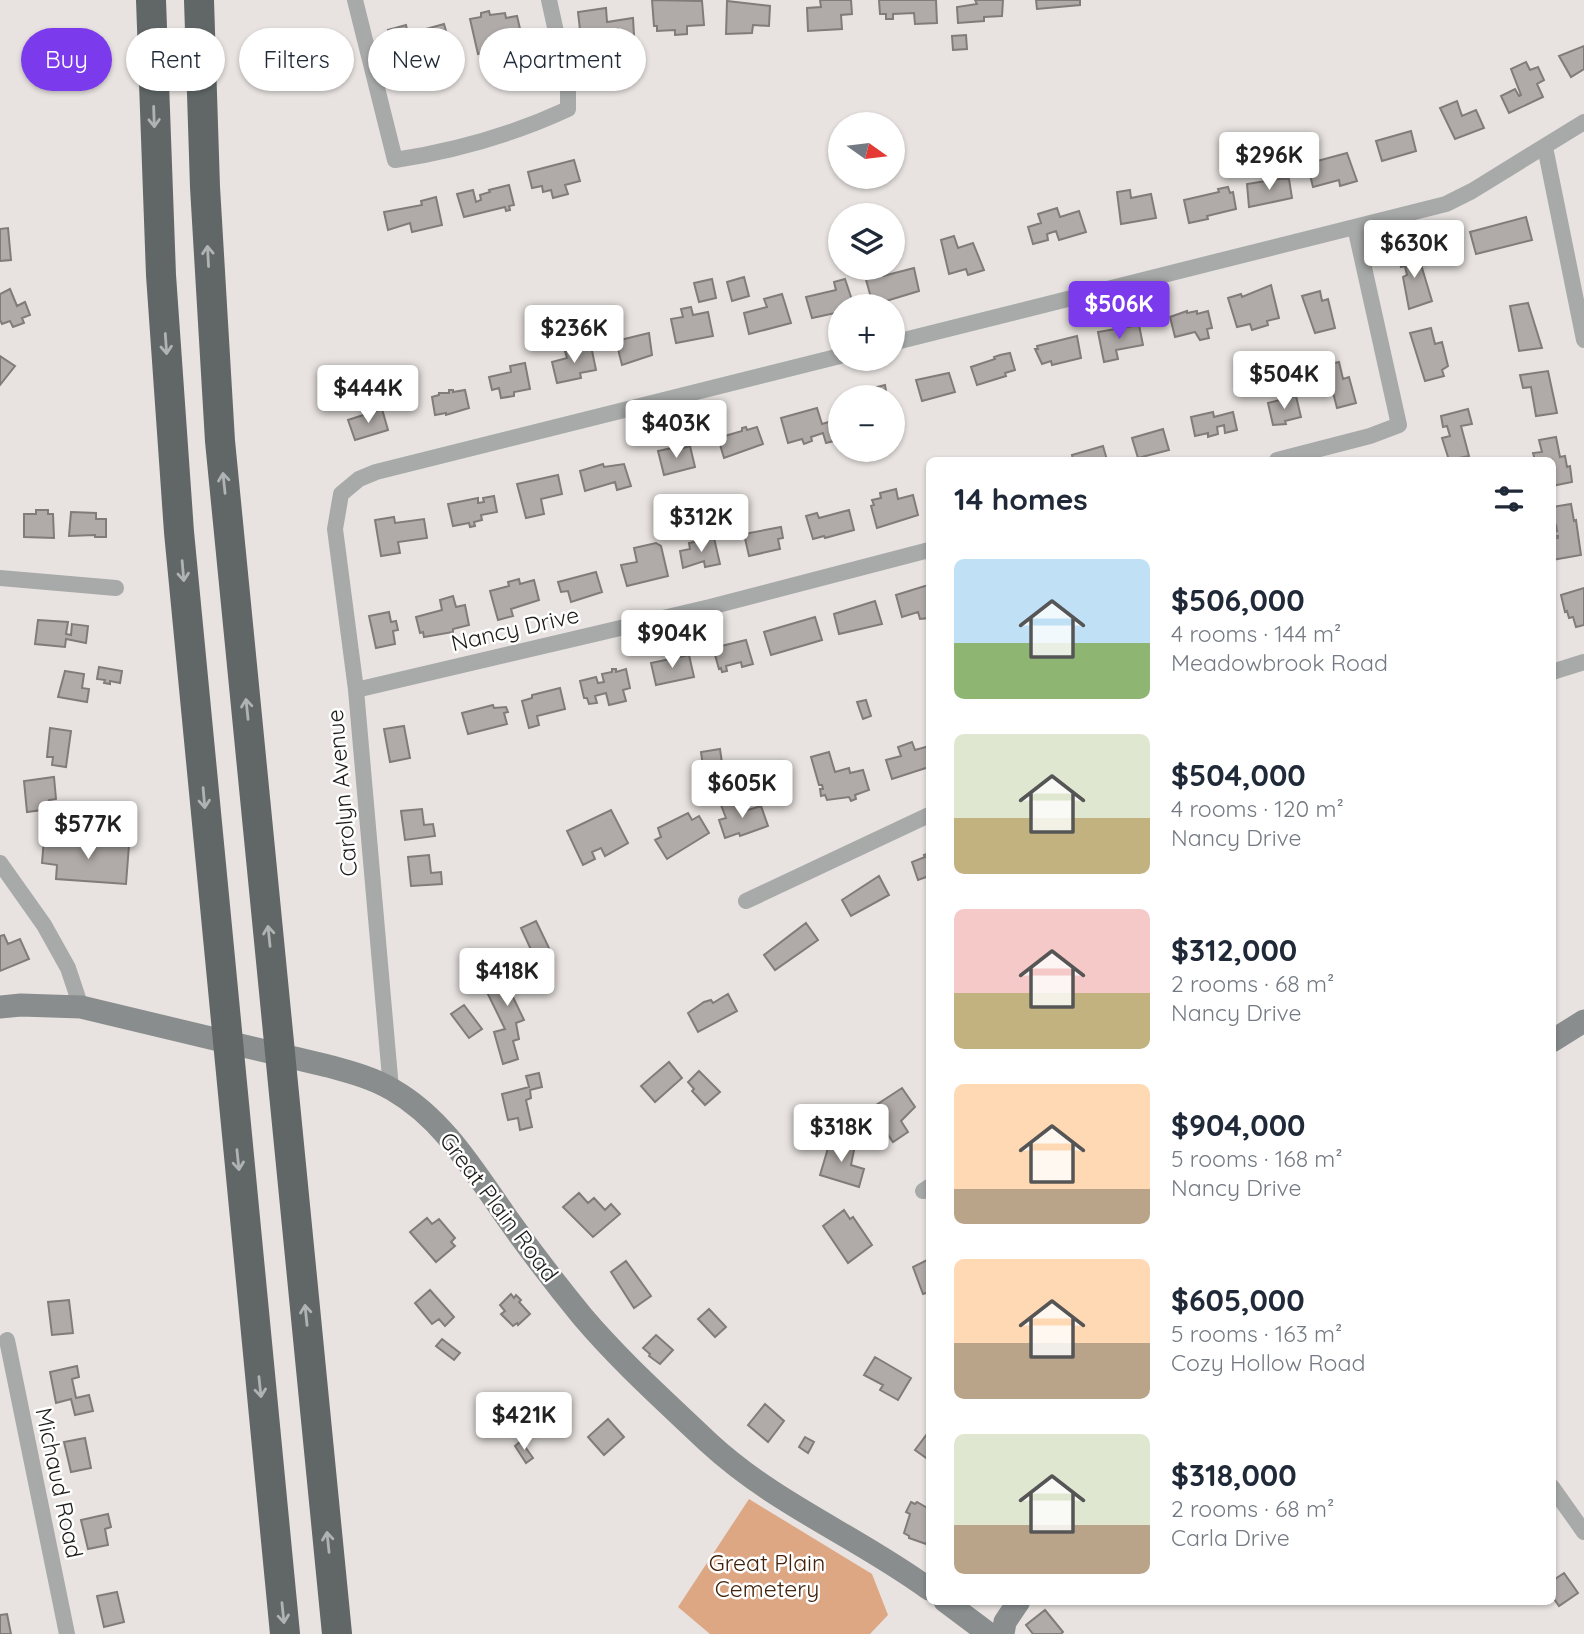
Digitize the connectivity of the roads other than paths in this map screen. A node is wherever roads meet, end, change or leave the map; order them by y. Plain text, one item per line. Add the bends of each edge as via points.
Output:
1 (151, 0) edge
2 (199, 0) edge
3 (355, 0) edge
4 (549, 0) edge
5 (1584, 122) edge
6 (1545, 147) junction
7 (1354, 228) junction
8 (1583, 332) edge
9 (905, 340) edge
10 (828, 359) edge
11 (1289, 457) edge
12 (926, 551) edge
13 (0, 578) edge
14 (116, 588) dead end
15 (1584, 662) edge
16 (1556, 671) edge
17 (356, 690) junction
18 (926, 816) edge
19 (0, 863) edge
20 (746, 901) dead end
21 (0, 1007) edge
22 (81, 1007) junction
23 (1584, 1021) edge
24 (1556, 1038) edge
25 (391, 1089) junction
26 (7, 1340) dead end
27 (1556, 1493) edge
28 (1584, 1532) edge
29 (925, 1584) edge
30 (950, 1605) edge
31 (1016, 1605) edge
32 (67, 1634) edge
33 (285, 1634) edge
34 (337, 1634) edge
35 (989, 1634) edge
36 (1003, 1634) edge

1 -> 33 highway via 173,457
34 -> 2 highway via 220,441
3 - 4 street via 395,160 531,125 568,108 568,86
5 - 6 street
6 - 7 street via 1446,204
6 - 8 street
7 - 9 street
7 - 11 street via 1399,425
10 - 17 street, Carolyn Avenue via 359,479 341,494 335,529
12 - 17 street, Nancy Drive
13 - 14 street
15 - 16 street
17 - 25 street, Carolyn Avenue
18 - 20 street
19 - 22 street via 44,925 68,968
21 - 22 main road, Great Plain Road
22 - 25 main road, Great Plain Road via 328,1066
23 - 24 main road
25 - 29 main road, Great Plain Road via 432,1121 471,1165 584,1318 711,1445 763,1487
26 - 32 street, Michaud Road
27 - 28 street
30 - 35 main road
31 - 36 main road

